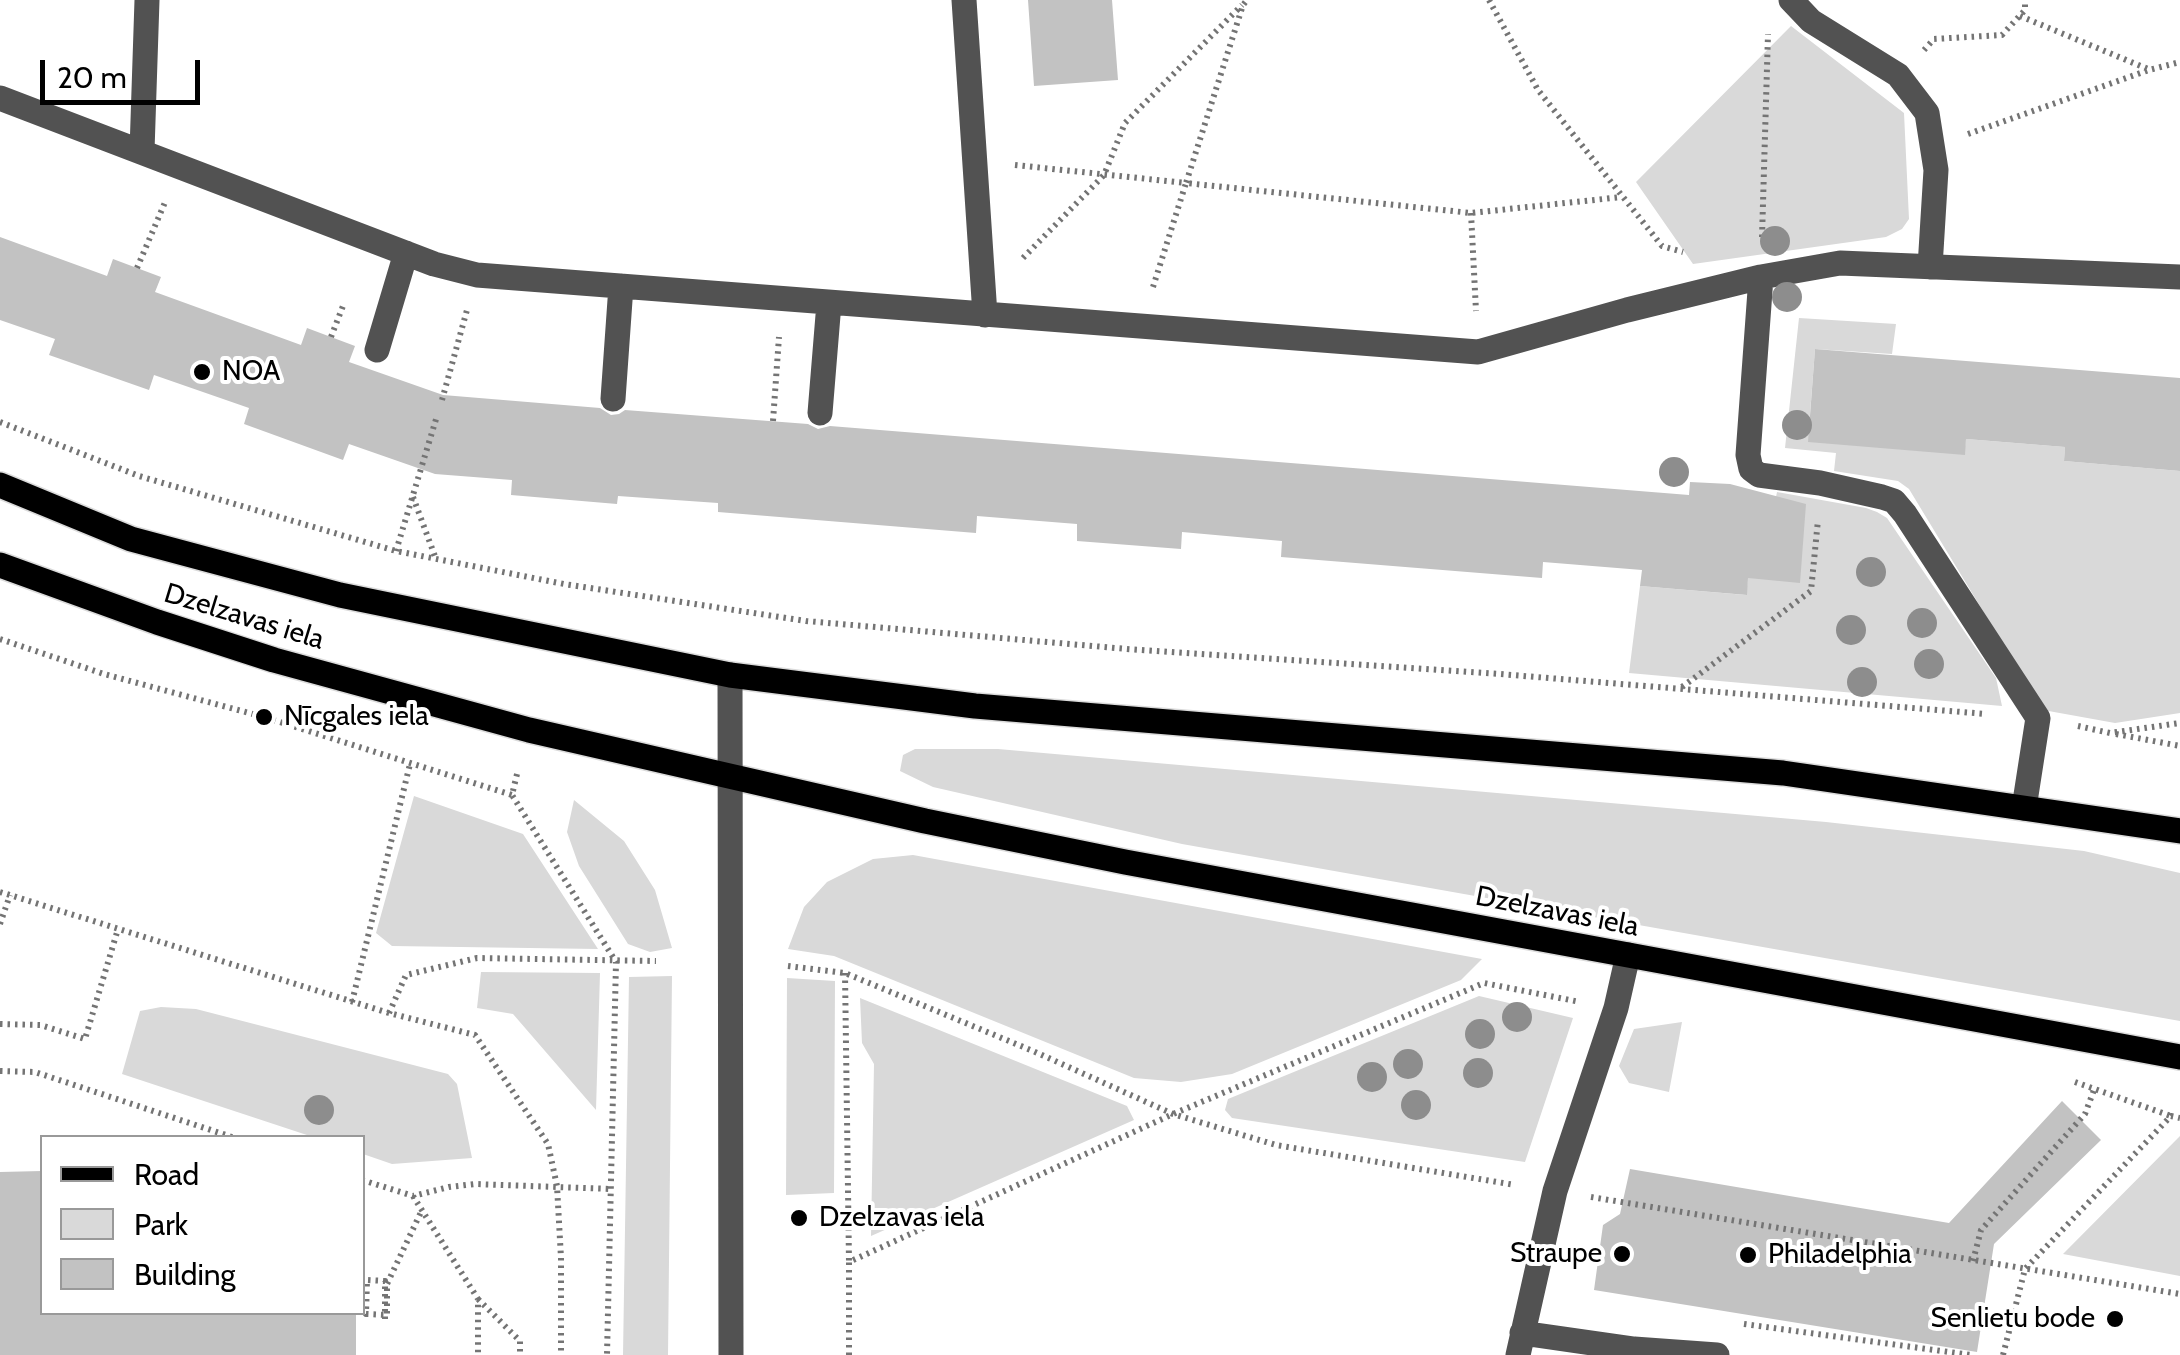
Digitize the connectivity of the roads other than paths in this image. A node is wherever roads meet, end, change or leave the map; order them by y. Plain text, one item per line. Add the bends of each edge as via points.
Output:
1 (146, 0) edge
2 (964, 0) edge
3 (1791, 0) edge
4 (0, 98) edge
5 (142, 152) junction
6 (406, 253) junction
7 (1930, 267) junction
8 (1761, 277) junction
9 (2180, 278) edge
10 (621, 286) junction
11 (829, 302) junction
12 (985, 307) junction
13 (377, 350) dead end
14 (612, 399) dead end
15 (820, 413) dead end
16 (0, 485) edge
17 (0, 565) edge
18 (730, 675) junction
19 (729, 776) junction
20 (2024, 808) junction
21 (2180, 831) edge
22 (1628, 956) junction
23 (2180, 1058) edge
24 (1520, 1344) edge
25 (732, 1355) edge
26 (1717, 1355) edge

1 - 5 street
2 - 12 street
3 - 7 street via 1810,21 1898,75 1927,113 1936,170
4 - 5 street
5 - 6 street
6 - 10 street via 477,275
6 - 13 street
7 - 8 street via 1840,263
7 - 9 street
8 - 12 street via 1478,352
8 - 20 street via 1751,469 1894,501 1905,514 2038,718
10 - 11 street
10 - 14 street
11 - 12 street
11 - 15 street
16 - 18 main road, Dzelzavas iela via 131,538 340,594
17 - 19 main road, Dzelzavas iela via 274,660
18 - 19 street
18 - 20 main road, Dzelzavas iela via 975,706 1783,774
19 - 22 main road, Dzelzavas iela via 1125,862
19 - 25 street
20 - 21 main road, Dzelzavas iela
22 - 23 main road, Dzelzavas iela
22 - 24 street via 1555,1192
24 - 26 street

